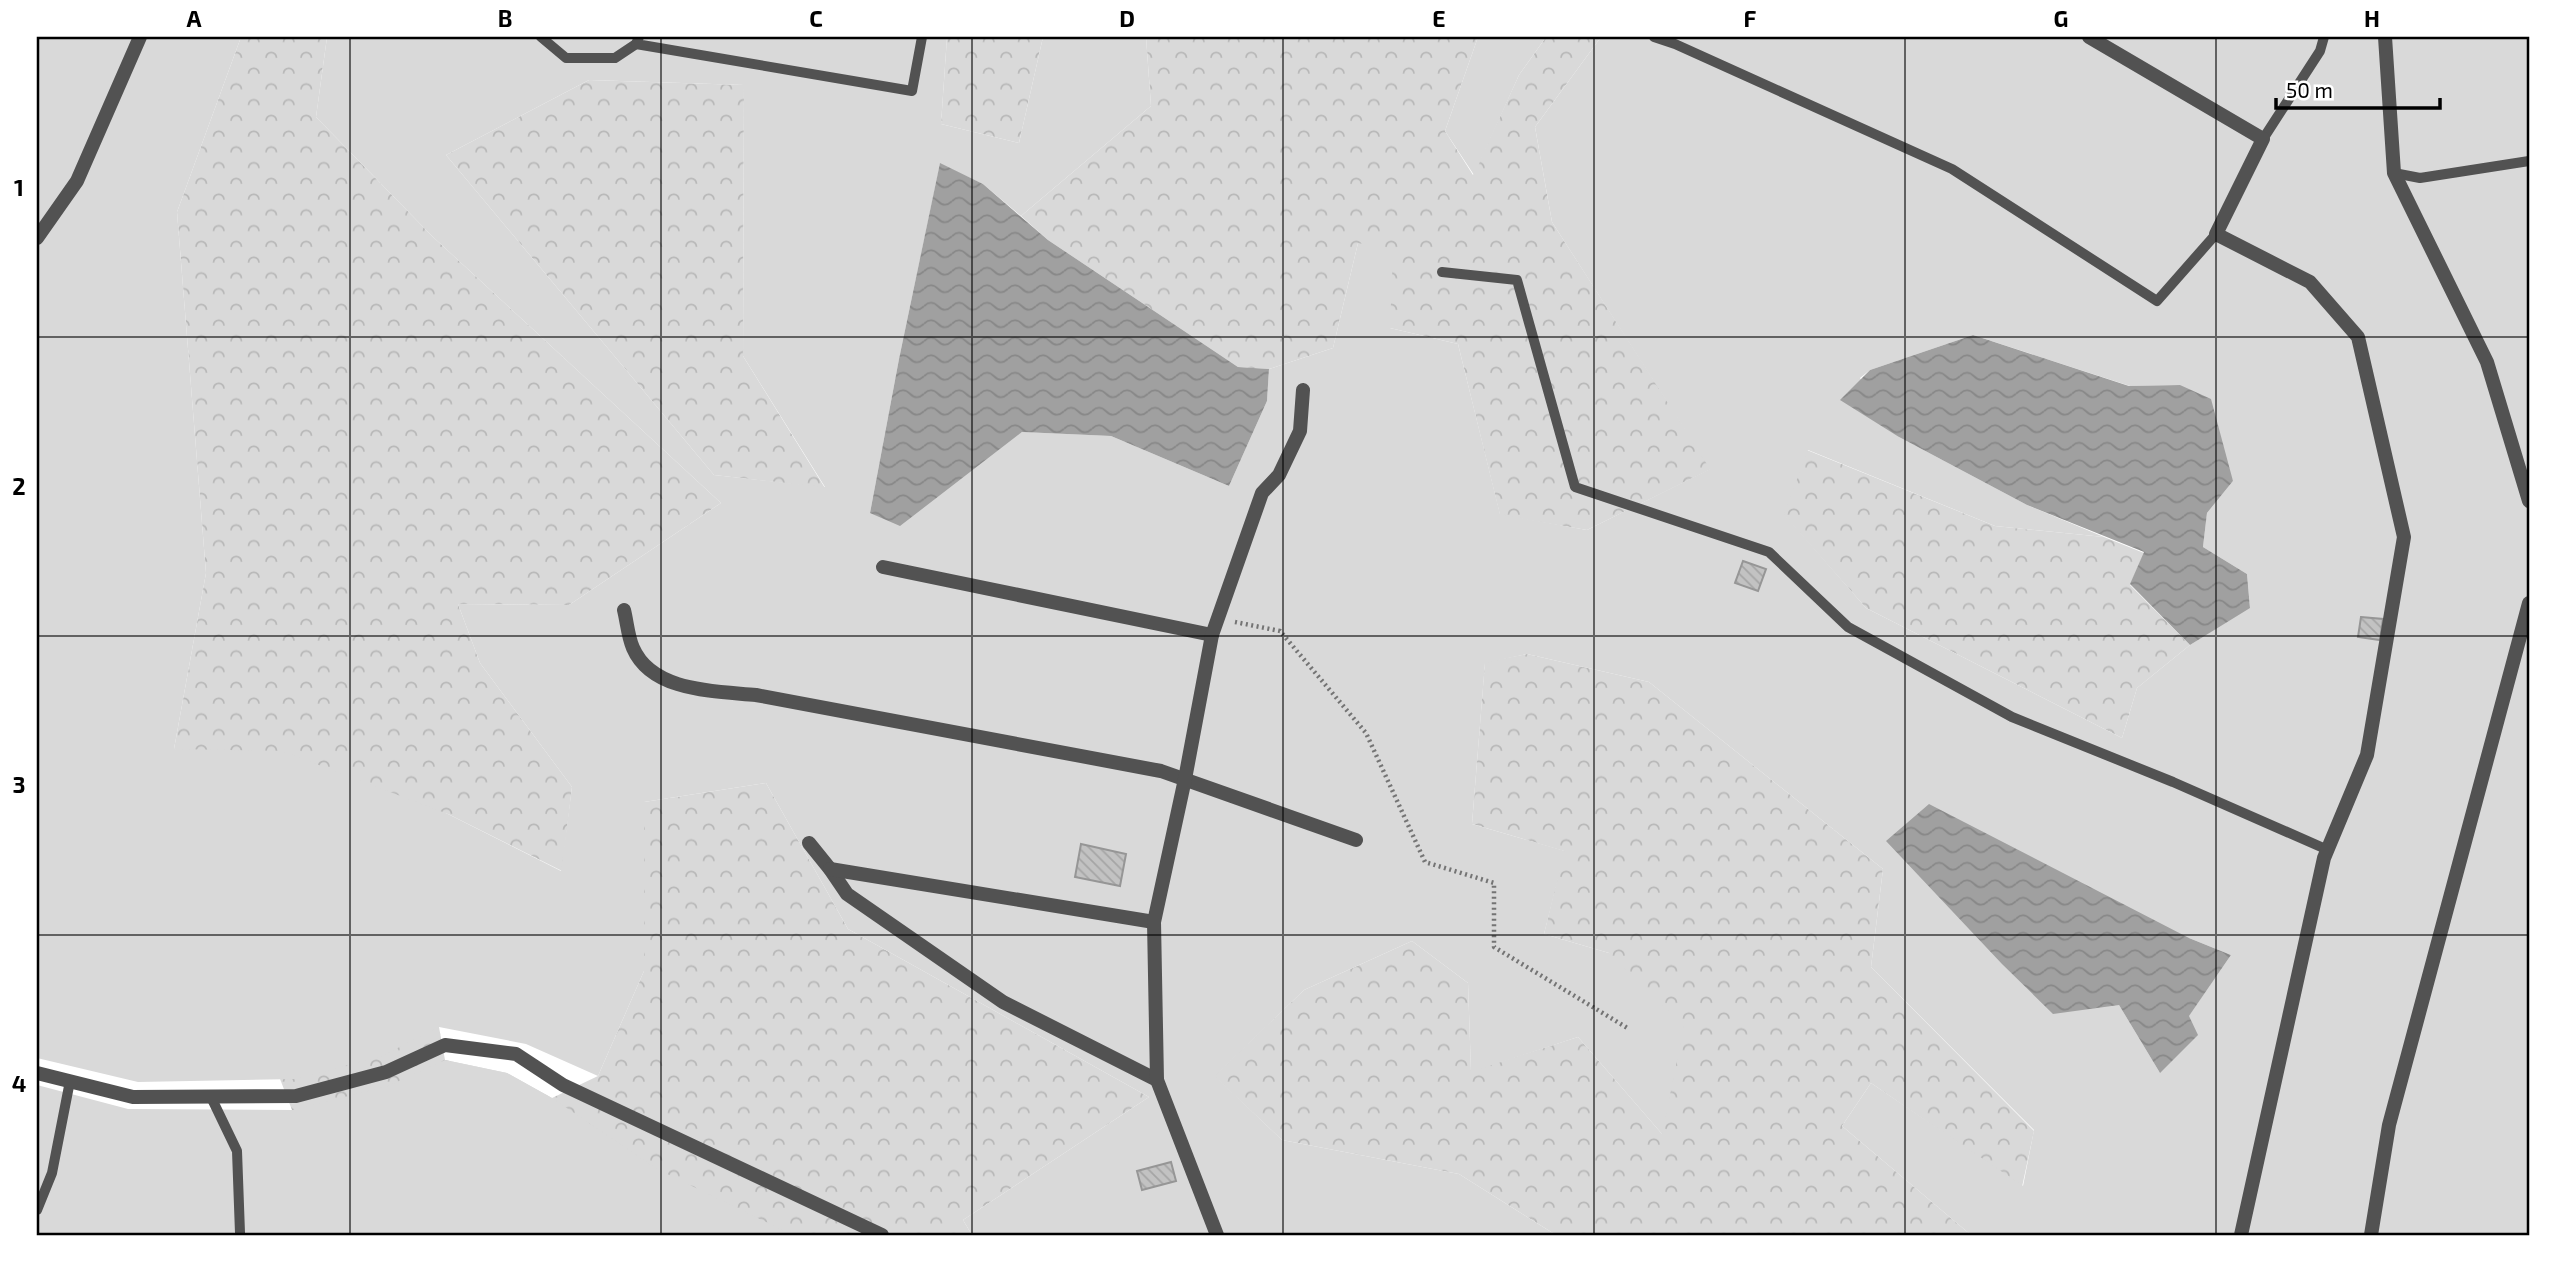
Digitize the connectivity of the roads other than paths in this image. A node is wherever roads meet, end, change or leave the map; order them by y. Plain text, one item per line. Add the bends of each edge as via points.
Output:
1 (141, 37) edge
2 (541, 37) edge
3 (922, 37) edge
4 (1654, 37) edge
5 (2089, 37) edge
6 (2324, 37) edge
7 (2385, 37) edge
8 (637, 40) edge
9 (2263, 139) junction
10 (2529, 161) edge
11 (2394, 173) junction
12 (2217, 234) junction
13 (37, 238) edge
14 (1442, 272) dead end
15 (1303, 390) dead end
16 (2529, 501) edge
17 (883, 567) dead end
18 (2529, 603) edge
19 (624, 610) dead end
20 (1212, 635) junction
21 (1185, 779) junction
22 (1356, 840) dead end
23 (809, 843) dead end
24 (2328, 850) junction
25 (830, 869) junction
26 (1154, 922) junction
27 (37, 1073) edge
28 (1157, 1080) junction
29 (70, 1081) junction
30 (211, 1097) junction
31 (37, 1210) edge
32 (241, 1234) edge
33 (882, 1235) edge
34 (1217, 1235) edge
35 (2241, 1235) edge
36 (2371, 1235) edge

1 - 13 street via 77,181
2 - 8 lane via 566,58 615,58
3 - 8 lane via 912,91
4 - 12 lane via 1952,169 2157,301
5 - 9 street
6 - 9 lane via 2320,51
7 - 11 street
9 - 12 street
10 - 11 lane via 2420,178
11 - 16 street via 2487,362
12 - 24 street via 2310,282 2358,337 2404,537 2367,755
14 - 24 lane via 1517,280 1575,487 1769,552 1849,626 2012,717
15 - 20 street via 1300,430 1279,475 1262,493
17 - 20 street
18 - 36 street via 2389,1125
19 - 21 street via 633,649 655,676 702,690 783,700
20 - 21 street
21 - 22 street
21 - 26 street
23 - 25 street
24 - 35 street
25 - 26 street
25 - 28 street via 847,894 1003,1002
26 - 28 street
27 - 29 street
28 - 34 street
29 - 30 street via 133,1097
29 - 31 lane via 52,1173
30 - 32 lane via 237,1152
30 - 33 street via 296,1096 386,1072 444,1045 516,1054 563,1085

